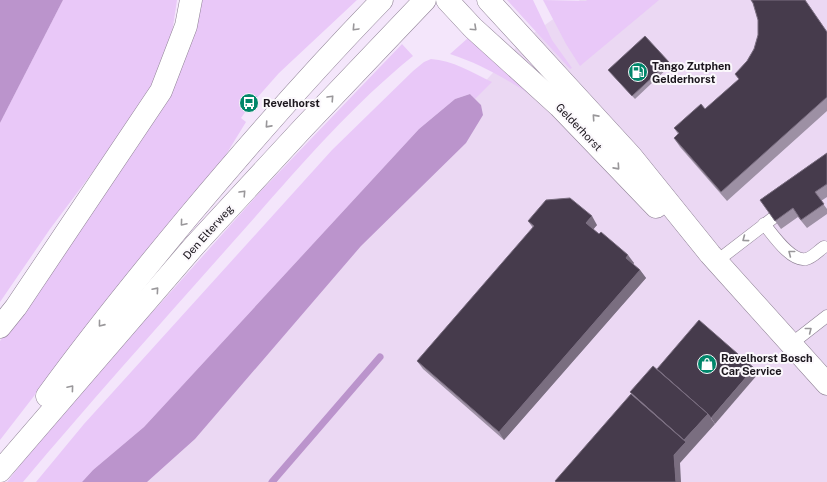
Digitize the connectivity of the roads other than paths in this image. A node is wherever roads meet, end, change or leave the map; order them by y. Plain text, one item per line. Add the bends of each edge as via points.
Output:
1 (191, 0) edge
2 (382, 0) edge
3 (424, 0) edge
4 (447, 0) edge
5 (488, 0) edge
6 (824, 247) dead end
7 (714, 258) junction
8 (827, 316) edge
9 (0, 327) edge
10 (791, 344) junction
11 (824, 376) edge
12 (0, 460) edge
13 (0, 471) edge

1 - 9 street via 186,26 161,91
2 -> 12 street via 233,164 156,255 86,343
13 -> 3 street, Den Elterweg via 195,245
4 -> 7 street, Gelderhorst via 473,28 554,102 654,205
7 -> 5 street, Gelderhorst via 631,156
6 -> 7 lane via 807,259 799,259 790,253 768,221
7 - 10 street, Gelderhorst
10 -> 8 lane
10 - 11 street, Gelderhorst

